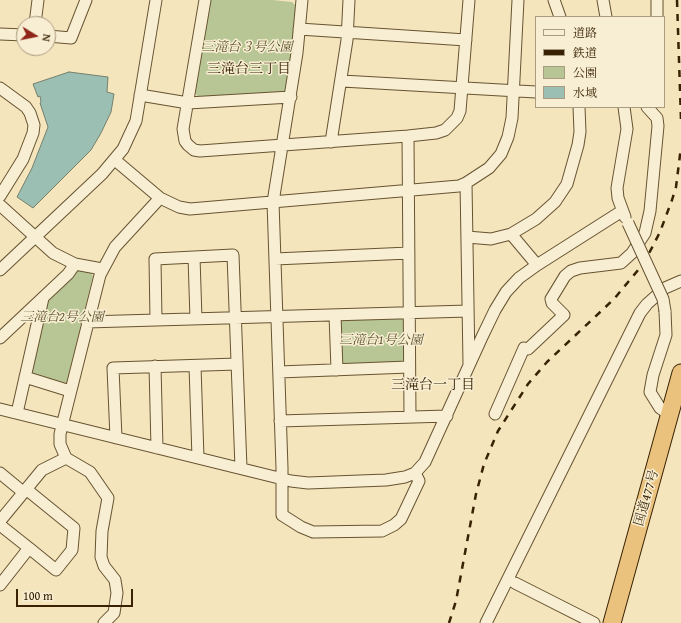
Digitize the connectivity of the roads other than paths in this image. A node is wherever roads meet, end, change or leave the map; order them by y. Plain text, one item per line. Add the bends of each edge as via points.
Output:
1 (38, 0) edge
2 (86, 0) edge
3 (156, 0) edge
4 (205, 0) edge
5 (301, 0) edge
6 (350, 0) edge
7 (469, 0) edge
8 (518, 0) edge
9 (554, 0) edge
10 (603, 0) edge
11 (657, 0) edge
12 (36, 16) edge
13 (560, 16) edge
14 (606, 16) edge
15 (657, 16) edge
16 (299, 29) junction
17 (348, 32) junction
18 (0, 34) edge
19 (16, 35) edge
20 (56, 37) edge
21 (466, 40) junction
22 (342, 81) junction
23 (0, 88) edge
24 (463, 88) junction
25 (512, 90) junction
26 (535, 92) edge
27 (140, 95) junction
28 (291, 97) junction
29 (188, 104) junction
30 (579, 108) edge
31 (624, 108) edge
32 (649, 108) edge
33 (408, 136) junction
34 (331, 142) junction
35 (283, 146) junction
36 (115, 160) junction
37 (466, 183) junction
38 (409, 190) junction
39 (0, 196) edge
40 (160, 198) junction
41 (273, 202) junction
42 (0, 205) edge
43 (622, 211) junction
44 (511, 234) junction
45 (467, 237) junction
46 (35, 238) junction
47 (408, 253) junction
48 (194, 257) junction
49 (275, 259) junction
50 (75, 264) junction
51 (537, 265) junction
52 (102, 269) junction
53 (0, 270) edge
54 (681, 281) edge
55 (43, 298) junction
56 (468, 311) junction
57 (409, 313) junction
58 (335, 315) junction
59 (277, 316) junction
60 (235, 318) junction
61 (196, 319) junction
62 (156, 320) junction
63 (88, 322) junction
64 (0, 338) edge
65 (237, 364) junction
66 (154, 366) junction
67 (195, 366) junction
68 (409, 367) junction
69 (469, 369) junction
70 (337, 370) junction
71 (279, 372) junction
72 (681, 373) edge
73 (25, 377) junction
74 (70, 391) junction
75 (0, 409) edge
76 (17, 413) junction
77 (496, 414) dead end
78 (670, 415) junction
79 (447, 416) junction
80 (410, 417) junction
81 (280, 421) junction
82 (62, 424) junction
83 (116, 438) junction
84 (157, 448) junction
85 (66, 458) junction
86 (198, 458) junction
87 (241, 468) junction
88 (0, 473) edge
89 (415, 473) junction
90 (282, 478) junction
91 (25, 490) junction
92 (0, 521) edge
93 (0, 525) edge
94 (29, 548) junction
95 (515, 583) dead end
96 (0, 585) edge
97 (104, 623) edge
98 (486, 623) edge
99 (594, 623) edge
100 (612, 623) edge

1 - 12 street
2 - 20 street via 71,38
3 - 27 street
4 - 29 street
5 - 16 street
6 - 17 street
7 - 21 street
8 - 25 street
9 - 13 street
10 - 14 street
11 - 15 street
16 - 17 street
16 - 28 street
17 - 21 street
17 - 22 street
18 - 19 street
21 - 24 street
22 - 24 street
22 - 34 street
23 - 39 street via 26,107 34,125 23,159
24 - 25 street
24 - 33 street via 460,111 452,124 436,133
25 - 26 street
25 - 37 street via 512,118 505,146 489,168
27 - 29 street
27 - 36 street via 136,121
28 - 29 street
28 - 35 street
29 - 35 street via 184,136 194,150
30 - 44 street via 578,145 567,184 542,214
31 - 43 street via 627,129 617,188
32 - 77 street via 657,118 658,126 646,233 632,253 621,263 580,268 565,276 552,299 552,303 564,314 528,349 524,348
33 - 34 street
33 - 38 street
34 - 35 street
35 - 41 street
36 - 40 street
36 - 46 street
37 - 38 street via 459,186
37 - 45 street
38 - 41 street
38 - 47 street
40 - 41 street via 179,207 201,209
40 - 52 street via 115,247
41 - 49 street
42 - 46 street
43 - 51 street
43 - 78 street, bridge via 663,299 666,336 650,392 660,408
44 - 45 street via 491,239
44 - 51 street
45 - 56 street
46 - 50 street via 53,253
46 - 53 street
47 - 49 street
47 - 57 street
48 - 60 street via 233,255
48 - 61 street
48 - 62 street via 155,258
49 - 59 street
50 - 52 street
50 - 55 street
51 - 69 street via 506,292 495,310
52 - 63 street
54 - 98 street via 665,288 646,304 640,313
55 - 64 street
55 - 73 street
56 - 57 street
56 - 69 street
57 - 58 street
57 - 68 street
58 - 59 street
58 - 70 street
59 - 60 street
59 - 71 street
60 - 61 street
60 - 65 street
61 - 62 street
62 - 63 street
63 - 74 street
65 - 67 street
65 - 87 street
66 - 67 street
66 - 83 street via 113,368
66 - 84 street
67 - 86 street
68 - 70 street
68 - 80 street
69 - 79 street
70 - 71 street
71 - 81 street
72 - 78 highway, 国道477号
73 - 74 street
73 - 76 street
74 - 82 street
75 - 76 street
76 - 82 street
78 - 100 highway, 国道477号
79 - 80 street
79 - 89 street via 425,462
80 - 81 street
81 - 90 street
82 - 83 street
82 - 85 street via 59,440
83 - 84 street
84 - 86 street
85 - 91 street via 42,470
85 - 97 street via 90,472 108,498 102,531 101,557 104,566 115,580 117,593 114,613
86 - 87 street
87 - 90 street
88 - 91 street
89 - 90 street via 386,480 308,483
89 - 90 street via 419,481 401,519 388,529 374,532 320,533 297,525 282,515
91 - 92 street
91 - 94 street via 74,528 72,550 56,570
93 - 94 street
94 - 96 street
95 - 99 street

